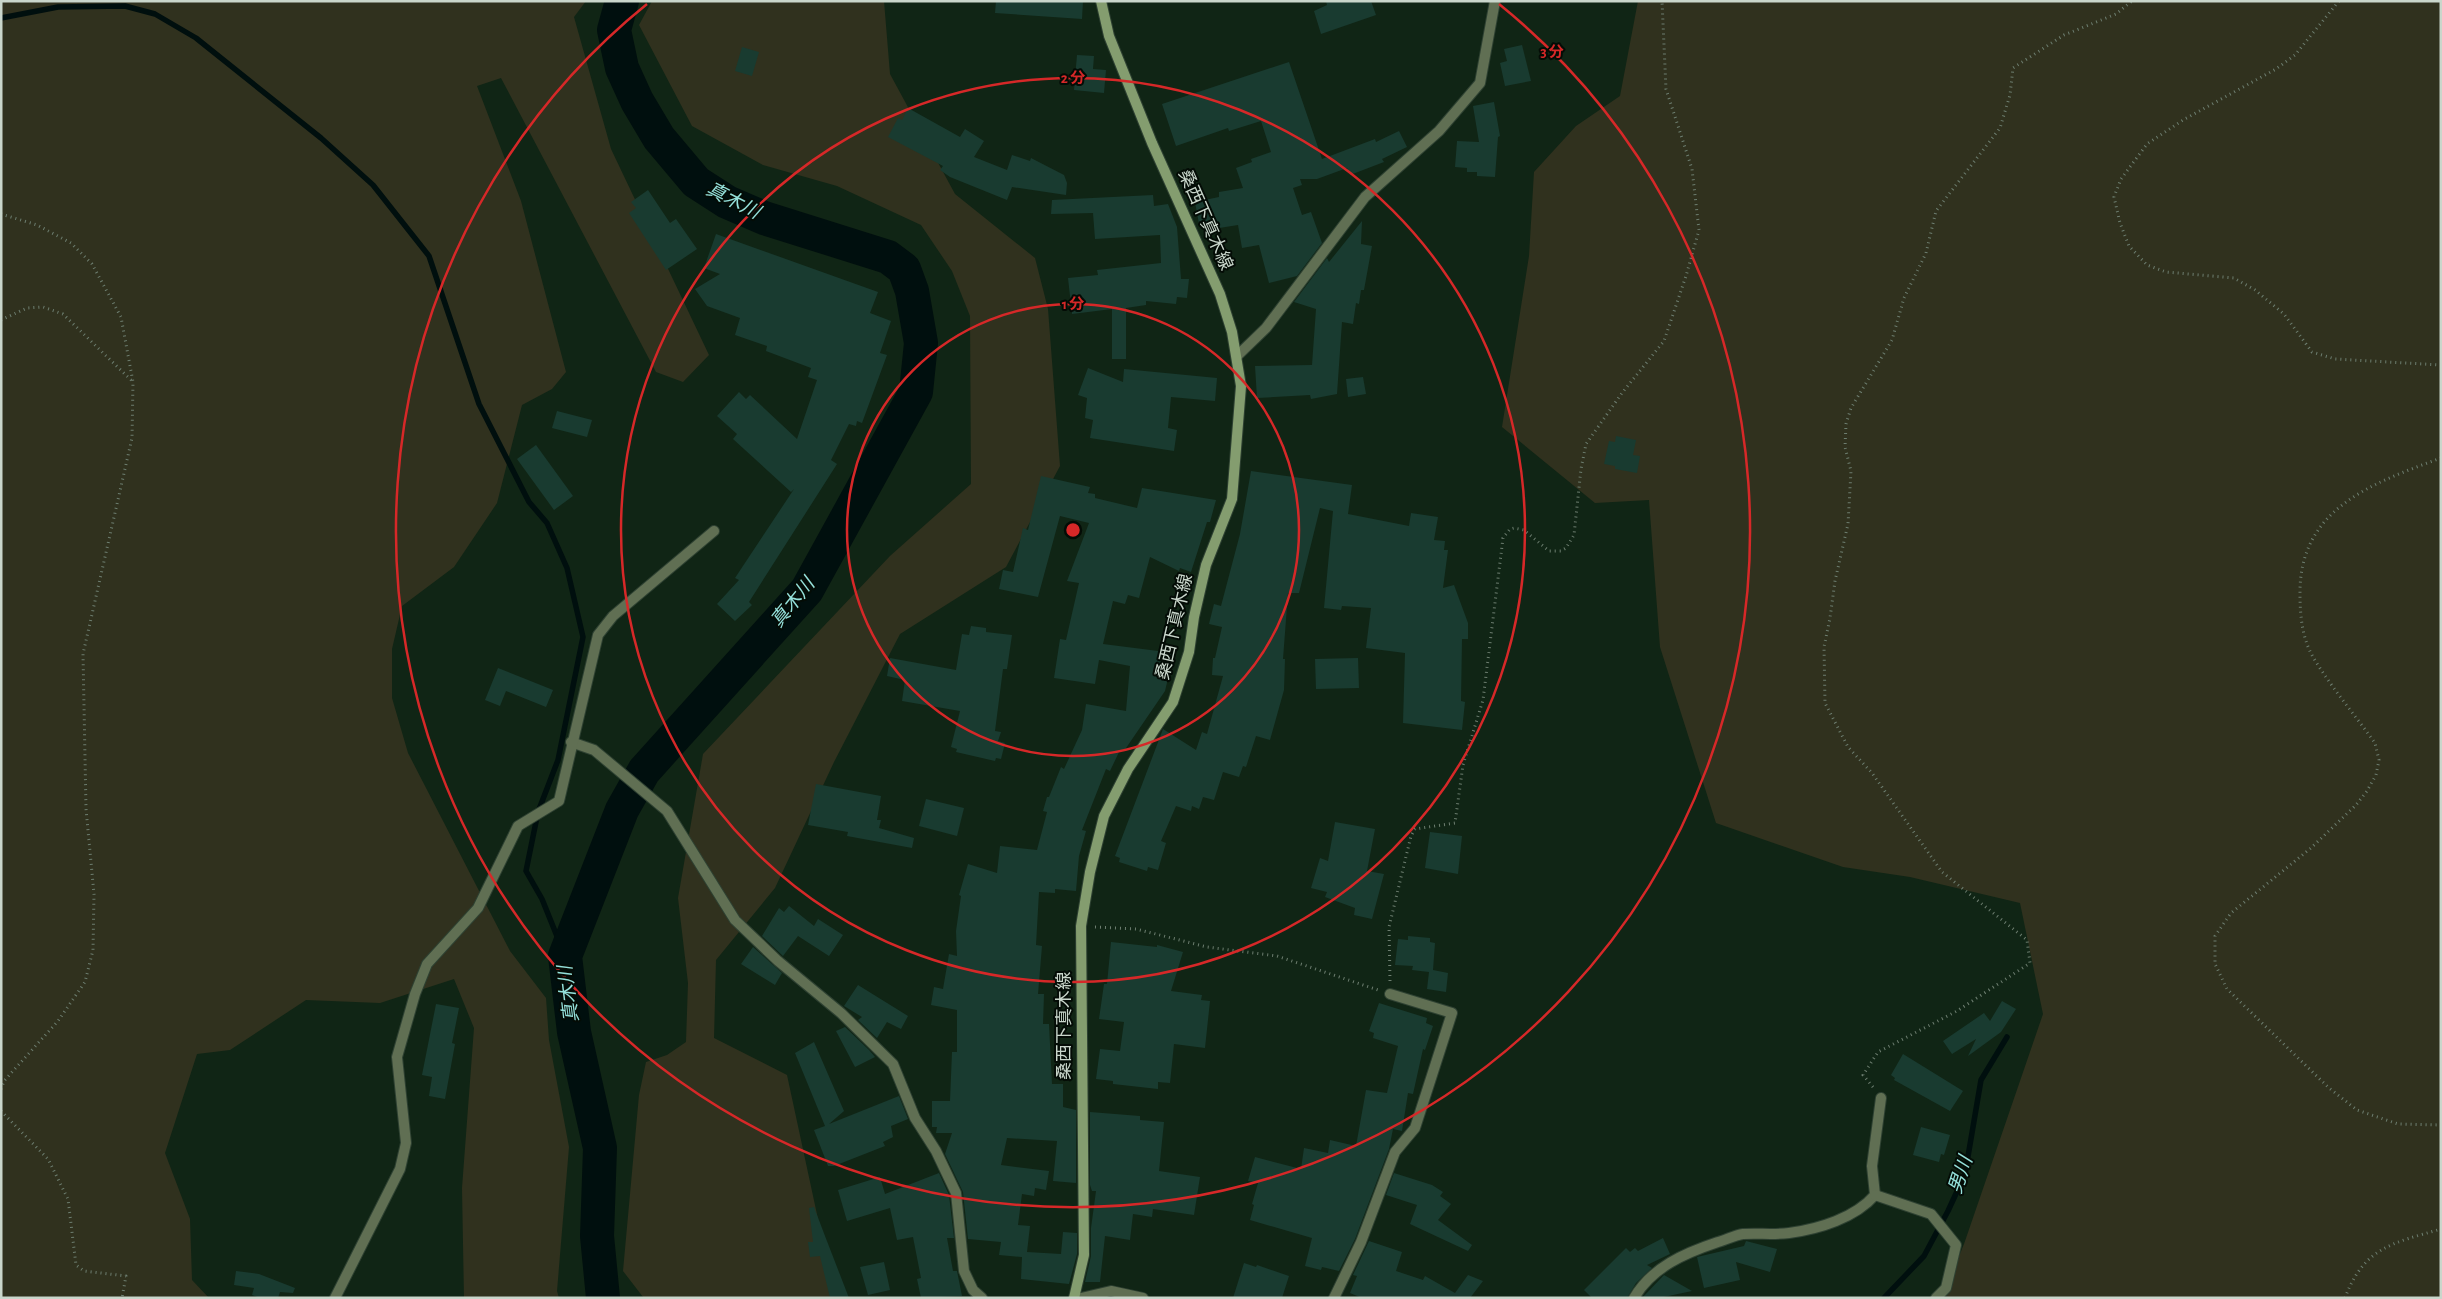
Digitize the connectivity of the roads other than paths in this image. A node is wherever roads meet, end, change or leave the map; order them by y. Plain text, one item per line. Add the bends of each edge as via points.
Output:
1 (1101, 1) edge
2 (1495, 1) edge
3 (1237, 356) junction
4 (714, 531) dead end
5 (571, 742) junction
6 (1390, 994) road end
7 (1881, 1098) road end
8 (1875, 1195) junction
9 (336, 1298) edge
10 (982, 1298) edge
11 (1074, 1298) edge
12 (1081, 1298) edge
13 (1143, 1298) edge
14 (1334, 1298) edge
15 (1634, 1298) edge
16 (1936, 1298) edge

1 - 3 main road, 桑西下真木線 via 1109,36 1152,143 1220,294
2 - 3 street via 1480,83 1439,131 1365,197 1266,328
3 - 11 main road, 桑西下真木線 via 1241,386 1232,499 1206,565 1189,652 1173,702 1128,769 1104,816 1090,872 1081,926 1084,1255
4 - 5 street via 613,616 598,636
5 - 9 street via 559,801 518,826 478,908 427,964 396,1057 406,1143 400,1169
5 - 10 street via 594,750 667,811 735,920 841,1013 893,1064 915,1118 936,1151 956,1193 964,1271 973,1290
6 - 14 street via 1452,1013 1415,1128 1395,1152 1361,1242
7 - 8 street via 1872,1166
8 - 15 street via 1869,1202 1830,1224 1789,1233 1742,1234 1696,1250 1668,1262 1641,1286
8 - 16 street via 1932,1214 1956,1245 1946,1288
12 - 13 street via 1111,1291

